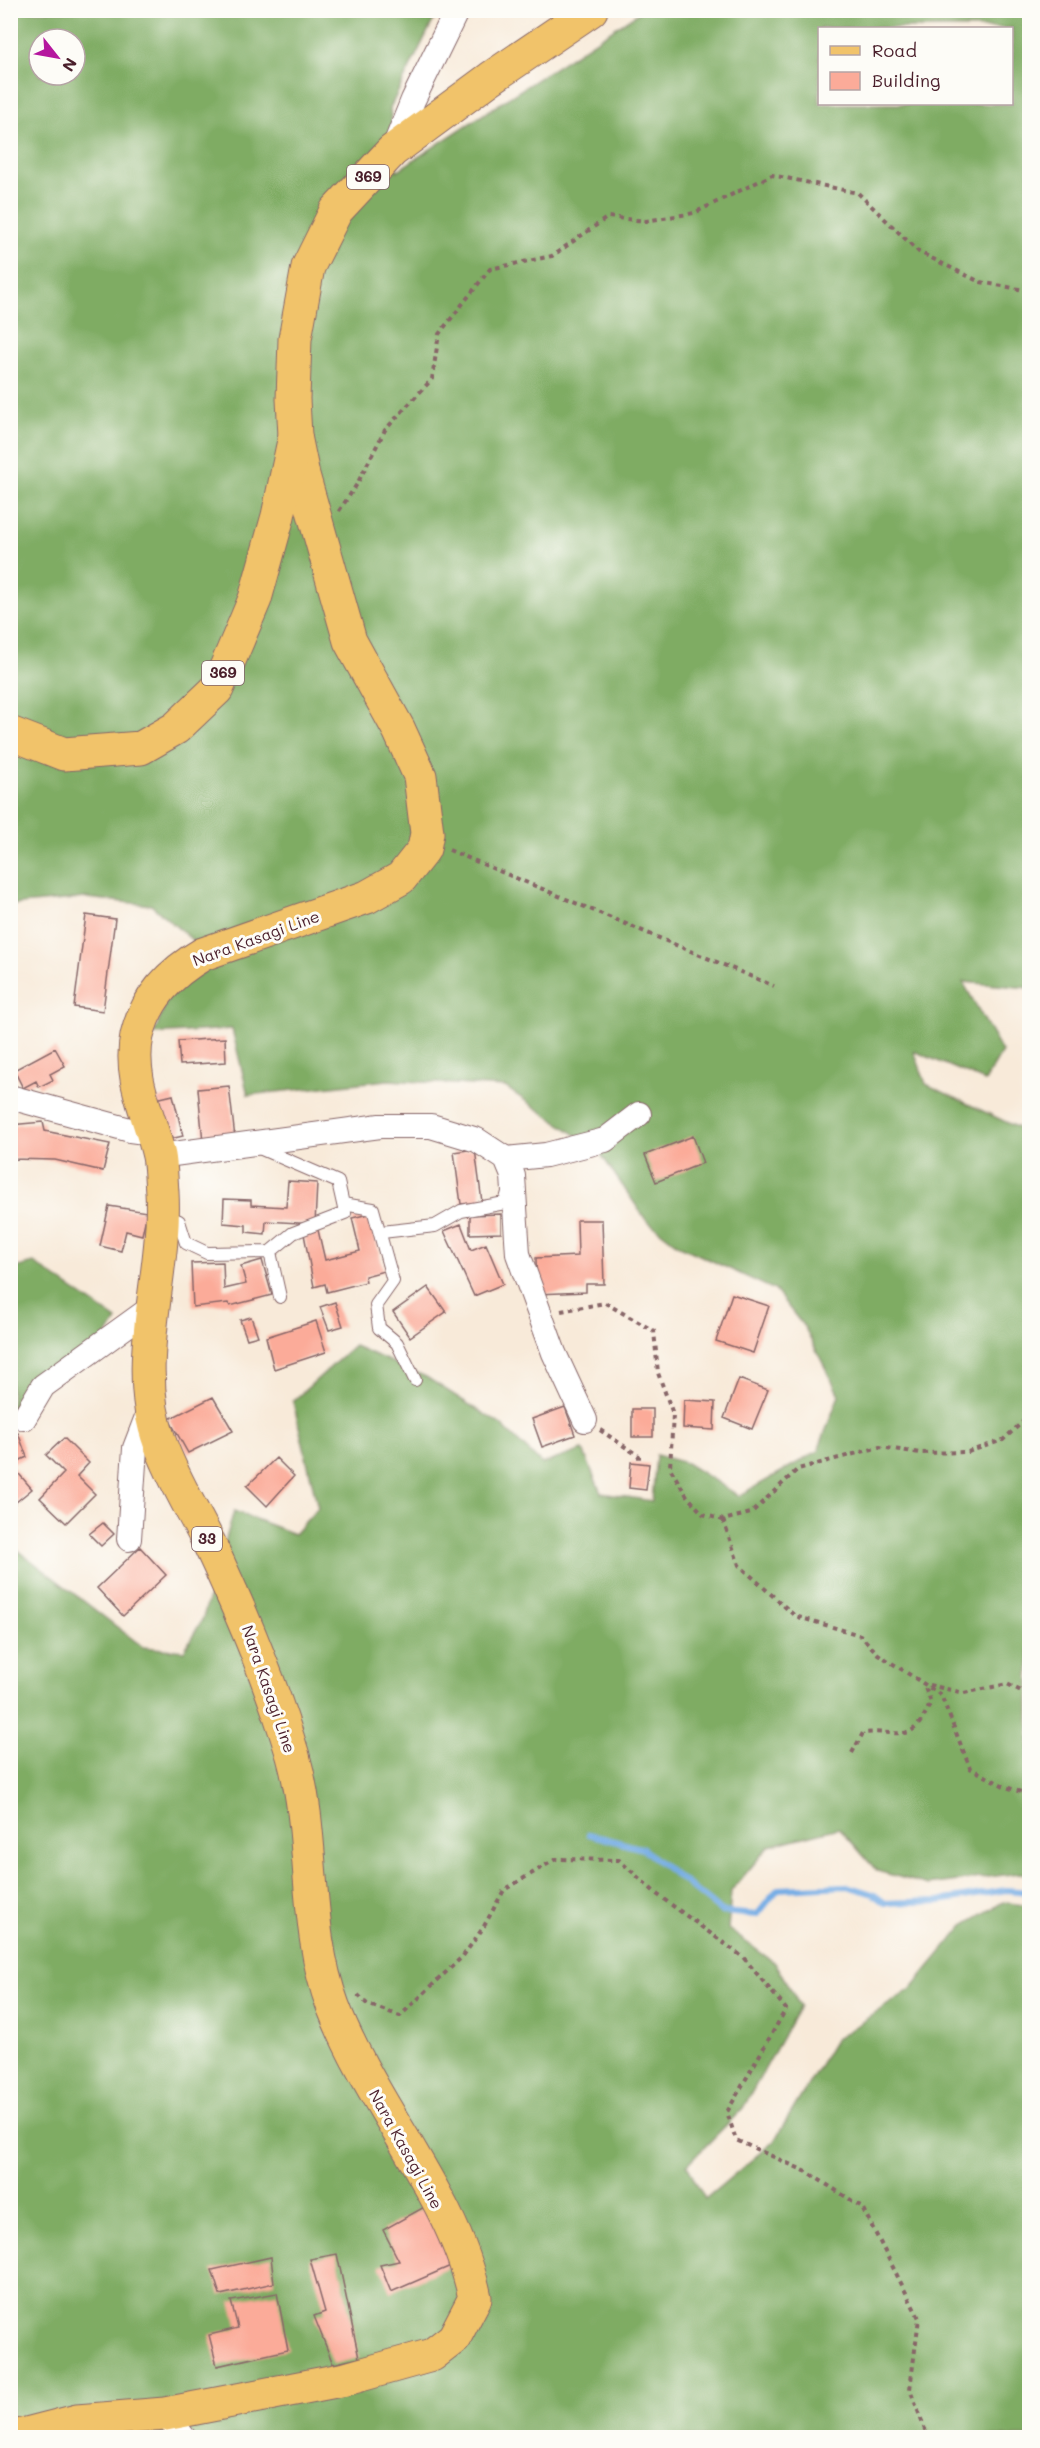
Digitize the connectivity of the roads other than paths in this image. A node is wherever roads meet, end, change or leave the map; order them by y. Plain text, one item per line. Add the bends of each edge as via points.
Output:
1 (457, 10) edge
2 (591, 10) edge
3 (392, 152) junction
4 (295, 436) junction
5 (10, 733) edge
6 (10, 1097) edge
7 (639, 1114) dead end
8 (250, 1144) junction
9 (155, 1145) junction
10 (509, 1167) junction
11 (343, 1204) junction
12 (162, 1214) junction
13 (382, 1232) junction
14 (270, 1252) junction
15 (280, 1297) dead end
16 (151, 1308) junction
17 (415, 1380) dead end
18 (150, 1409) junction
19 (24, 1418) dead end
20 (585, 1420) dead end
21 (129, 1539) dead end
22 (175, 2426) edge
23 (11, 2438) edge

1 - 3 street
2 - 3 main road, 369 via 537,36 490,78
3 - 4 main road, 369 via 336,211 308,267 296,339
4 - 5 main road, 369 via 255,599 217,689 176,728 141,748 64,754
4 - 9 main road, Nara Kasagi Line / 33 via 350,641 420,776 427,833 424,849 402,878 367,897 203,954 180,967 160,986 138,1032 134,1055 136,1083
6 - 9 street via 130,1130
7 - 10 street via 605,1140
8 - 9 street
8 - 10 street via 380,1126 431,1126 477,1140
8 - 11 lane via 338,1182
9 - 12 main road, Nara Kasagi Line / 33
10 - 13 lane via 505,1203 461,1211 435,1226
10 - 20 street via 518,1254 539,1315
11 - 13 lane via 373,1209
11 - 14 lane via 345,1213 293,1233
12 - 14 lane via 178,1221 186,1243 207,1253
12 - 16 main road, Nara Kasagi Line / 33
13 - 17 lane via 393,1281 376,1305 379,1328 397,1343
14 - 15 lane
16 - 18 main road, Nara Kasagi Line / 33
16 - 19 street via 43,1386
18 - 21 street via 135,1448
18 - 22 main road, Nara Kasagi Line / 33 via 160,1444 255,1641 294,1758 307,1827 320,1955 332,2004 381,2105 458,2244 475,2298 454,2338 432,2355
22 - 23 main road, Nara Kasagi Line / 33 via 77,2421

